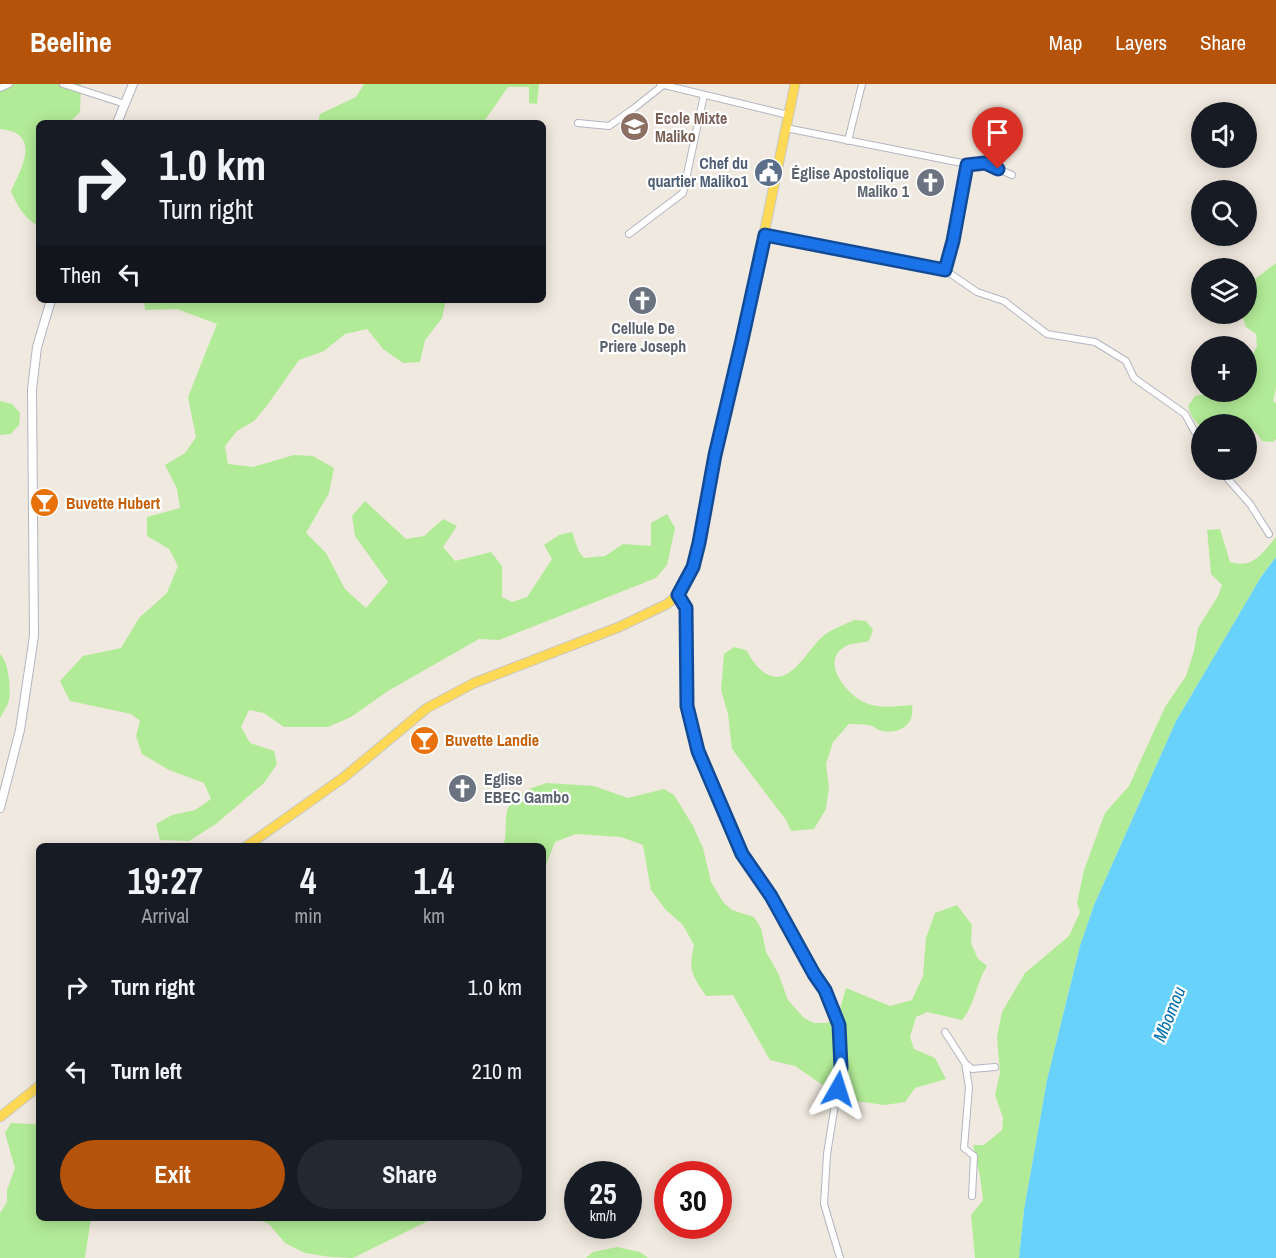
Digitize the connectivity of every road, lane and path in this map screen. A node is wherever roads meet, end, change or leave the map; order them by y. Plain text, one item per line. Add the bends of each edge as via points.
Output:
1 (9, 84) edge
2 (63, 84) edge
3 (133, 84) edge
4 (795, 84) edge
5 (862, 84) edge
6 (661, 85) edge
7 (0, 88) edge
8 (704, 95) junction
9 (125, 104) junction
10 (788, 115) junction
11 (118, 120) edge
12 (578, 123) dead end
13 (786, 128) junction
14 (848, 141) junction
15 (967, 165) junction
16 (1012, 175) dead end
17 (629, 234) dead end
18 (765, 235) junction
19 (945, 270) junction
20 (50, 303) edge
21 (1191, 425) edge
22 (1229, 480) edge
23 (1269, 534) dead end
24 (678, 595) junction
25 (0, 807) edge
26 (251, 843) edge
27 (945, 1032) dead end
28 (965, 1063) junction
29 (995, 1067) dead end
30 (36, 1088) edge
31 (0, 1117) edge
32 (972, 1196) dead end
33 (840, 1258) edge

1 - 7 street
2 - 9 street
3 - 9 street
4 - 10 main road
5 - 14 street
6 - 8 street
6 - 12 street via 609,126
8 - 10 street
8 - 17 street via 683,193
9 - 11 street
10 - 13 main road
13 - 14 street
13 - 18 main road
14 - 15 street
15 - 16 street via 985,163
15 - 19 street
18 - 19 street
18 - 24 main road via 699,543 693,567
19 - 21 street via 977,292 1004,301 1047,334 1095,342 1126,361 1134,378 1185,414
20 - 25 street via 37,347 32,389 34,636 20,730
22 - 23 street
24 - 26 main road via 619,627 474,683 427,708 342,778
24 - 33 street via 686,608 687,706 698,751 742,854 825,990 839,1025 841,1067 827,1154 824,1204
27 - 28 street
28 - 29 street via 972,1069
28 - 32 street via 969,1087 964,1148 974,1156
30 - 31 main road

